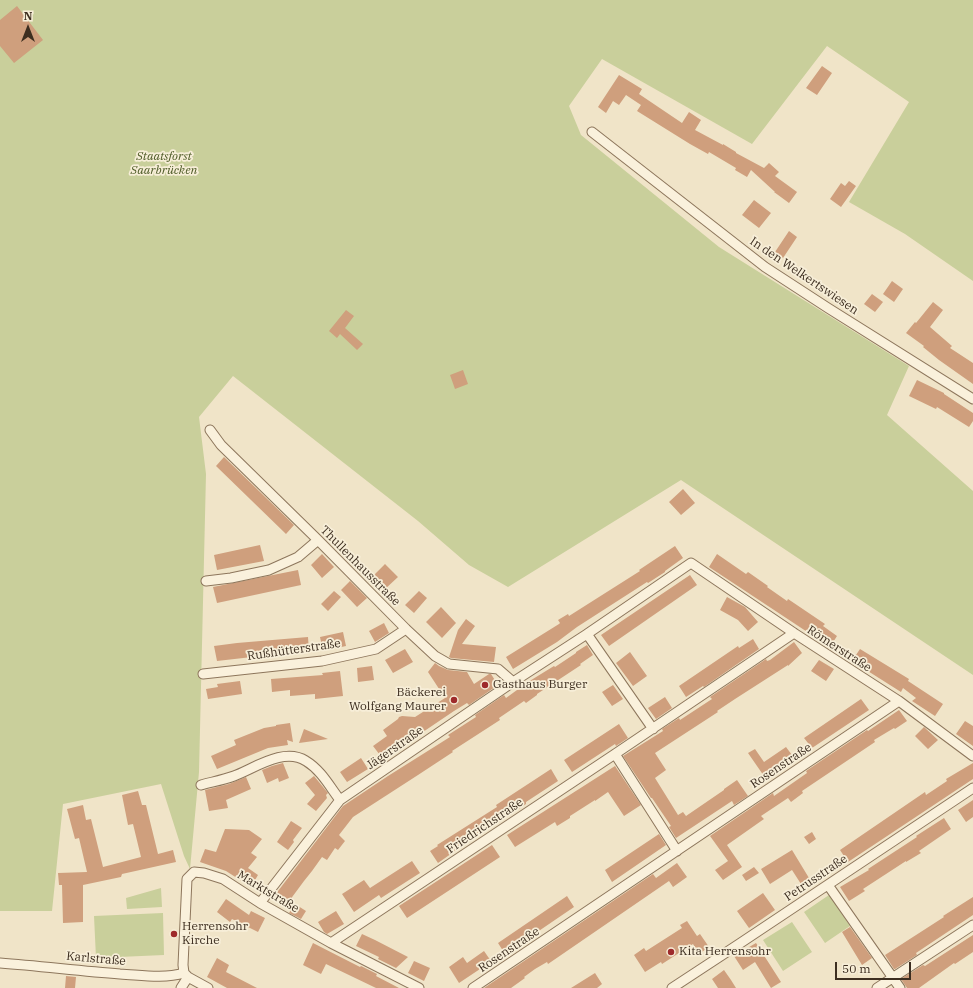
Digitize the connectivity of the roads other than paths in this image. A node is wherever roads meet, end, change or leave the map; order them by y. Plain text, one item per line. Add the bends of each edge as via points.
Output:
1 (592, 132) dead end
2 (973, 400) edge
3 (210, 430) dead end
4 (318, 540) junction
5 (691, 563) joint
6 (206, 581) dead end
7 (406, 629) junction
8 (794, 633) junction
9 (588, 634) junction
10 (203, 674) dead end
11 (512, 682) junction
12 (899, 702) junction
13 (653, 729) junction
14 (615, 754) junction
15 (973, 756) edge
16 (201, 785) dead end
17 (973, 788) edge
18 (340, 800) junction
19 (677, 851) junction
20 (828, 885) junction
21 (260, 903) junction
22 (973, 925) edge
23 (331, 943) junction
24 (0, 963) edge
25 (186, 975) junction
26 (893, 978) junction
27 (181, 988) edge
28 (208, 988) edge
29 (419, 988) edge
30 (473, 988) edge
31 (672, 988) edge
32 (877, 988) edge
33 (900, 988) edge

1 - 2 street, In den Welkertswiesen via 765,267
3 - 4 street, Thullenhausstraße via 221,445
4 - 6 street via 298,557 269,570
4 - 7 street, Thullenhausstraße
5 - 8 street, Römerstraße
5 - 9 street, Jägerstraße
7 - 10 street, Rußhütterstraße via 376,649 322,661
7 - 11 street, Thullenhausstraße via 434,656 448,664 498,669
8 - 12 street, Römerstraße
8 - 13 street, Friedrichstraße
9 - 11 street, Jägerstraße
9 - 13 street
11 - 18 street, Jägerstraße
12 - 15 street, Römerstraße
12 - 19 street, Rosenstraße
13 - 14 street, Friedrichstraße
14 - 19 street
14 - 23 street, Friedrichstraße
16 - 18 street via 233,776 272,759 296,757 318,770
17 - 20 street, Petrusstraße
18 - 21 street, Jägerstraße
19 - 30 street, Rosenstraße
20 - 26 street
20 - 31 street, Petrusstraße
21 - 23 street, Marktstraße
21 - 25 street, Marktstraße via 222,879 194,872 187,880 182,965
22 - 26 street
23 - 29 street, Marktstraße
24 - 25 street, Karlstraße via 160,976
25 - 27 street
25 - 28 street
26 - 32 street
26 - 33 street

